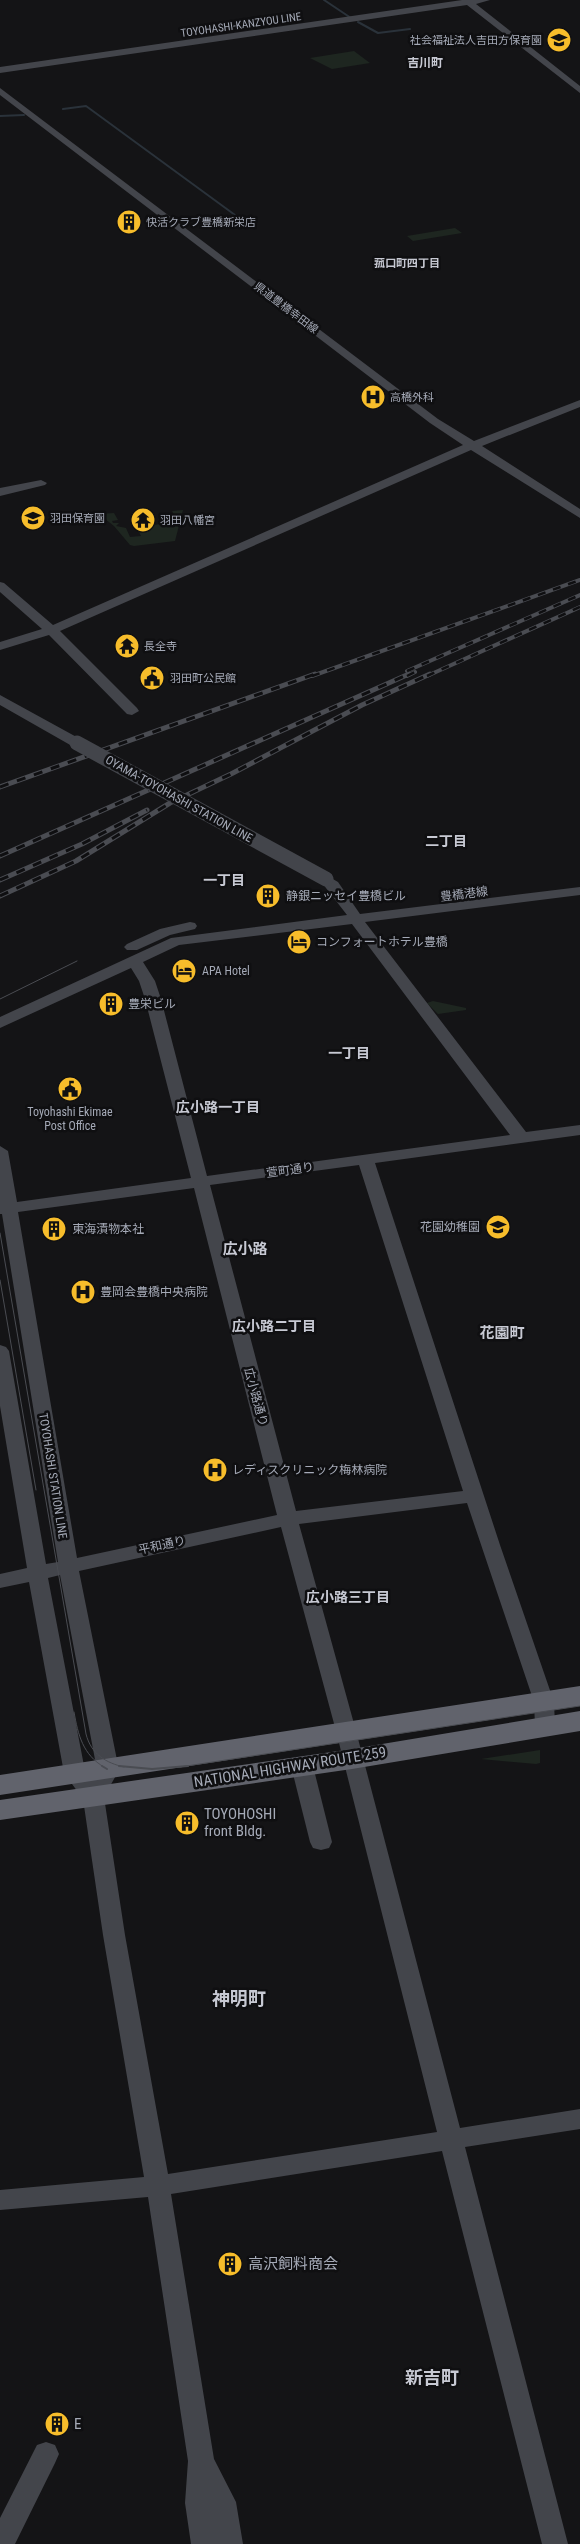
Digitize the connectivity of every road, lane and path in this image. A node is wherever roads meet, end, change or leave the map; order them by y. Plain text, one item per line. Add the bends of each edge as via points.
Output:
1 (486, 0) edge
2 (468, 2) edge
3 (0, 70) edge
4 (0, 85) edge
5 (580, 90) edge
6 (0, 91) edge
7 (580, 403) edge
8 (477, 445) junction
9 (41, 483) dead end
10 (0, 492) edge
11 (580, 506) edge
12 (580, 514) edge
13 (0, 586) edge
14 (54, 632) junction
15 (0, 646) edge
16 (0, 654) edge
17 (0, 699) edge
18 (132, 711) dead end
19 (580, 880) edge
20 (580, 891) edge
21 (351, 913) junction
22 (134, 960) junction
23 (0, 1010) edge
24 (0, 1023) edge
25 (580, 1130) edge
26 (522, 1139) junction
27 (0, 1151) edge
28 (365, 1159) junction
29 (200, 1182) junction
30 (5, 1208) edge
31 (0, 1351) edge
32 (474, 1496) junction
33 (288, 1519) junction
34 (68, 1565) junction
35 (37, 1572) junction
36 (0, 1581) edge
37 (580, 1696) edge
38 (544, 1714) junction
39 (580, 1721) edge
40 (346, 1731) junction
41 (352, 1759) junction
42 (302, 1766) junction
43 (108, 1768) junction
44 (75, 1773) junction
45 (0, 1785) edge
46 (93, 1797) junction
47 (0, 1810) edge
48 (321, 1842) dead end
49 (580, 2118) edge
50 (451, 2139) junction
51 (158, 2186) junction
52 (0, 2200) edge
53 (46, 2454) dead end
54 (201, 2461) junction
55 (1, 2544) edge
56 (204, 2544) edge
57 (230, 2544) edge
58 (555, 2544) edge

1 - 2 main road, TOYOHASHI-KANZYOU LINE
2 - 3 main road, TOYOHASHI-KANZYOU LINE
2 - 5 main road
4 - 8 main road, 県道豊橋幸田線
6 - 8 main road, 県道豊橋幸田線 via 428,416
7 - 8 main road
8 - 11 main road, 県道豊橋幸田線
8 - 12 main road, 県道豊橋幸田線
8 - 14 main road via 168,587
9 - 10 main road
13 - 14 main road
14 - 15 main road
14 - 16 main road
14 - 18 main road
17 - 21 main road, OYAMA-TOYOHASHI STATION LINE, bridge via 326,879 336,888
19 - 21 main road, 豊橋港線
20 - 21 main road, 豊橋港線
21 - 22 main road via 189,938
21 - 23 main road via 172,930
21 - 26 main road, OYAMA-TOYOHASHI STATION LINE
22 - 24 main road
22 - 29 main road, 広小路通り via 153,999
25 - 26 main road, 萱町通り
26 - 28 main road, 萱町通り
27 - 30 main road, TOYOHASHI STATION LINE
28 - 29 main road, 萱町通り
28 - 32 main road
29 - 30 main road, 萱町通り
29 - 33 main road, 広小路通り
30 - 34 main road, TOYOHASHI STATION LINE
31 - 35 main road
32 - 33 main road, 平和通り
32 - 38 main road
33 - 34 main road, 平和通り
33 - 40 main road, 広小路通り
34 - 35 main road, 平和通り
34 - 43 main road, TOYOHASHI STATION LINE
35 - 36 main road, 平和通り
35 - 44 main road
37 - 38 highway, NATIONAL HIGHWAY ROUTE 259
38 - 39 highway, NATIONAL HIGHWAY ROUTE 259
38 - 40 highway, NATIONAL HIGHWAY ROUTE 259
38 - 41 highway, NATIONAL HIGHWAY ROUTE 259
40 - 41 main road, 広小路通り
40 - 43 highway, NATIONAL HIGHWAY ROUTE 259
41 - 42 highway, NATIONAL HIGHWAY ROUTE 259
41 - 50 main road, 広小路通り
42 - 46 highway, NATIONAL HIGHWAY ROUTE 259
42 - 48 main road
43 - 44 highway, NATIONAL HIGHWAY ROUTE 259
43 - 46 main road
44 - 45 highway, NATIONAL HIGHWAY ROUTE 259
44 - 46 main road
46 - 47 highway, NATIONAL HIGHWAY ROUTE 259
46 - 51 main road
49 - 50 main road
50 - 51 main road
50 - 58 main road, 広小路通り
51 - 52 main road
51 - 54 main road
53 - 55 main road
54 - 56 main road via 198,2503
54 - 57 main road via 223,2502

